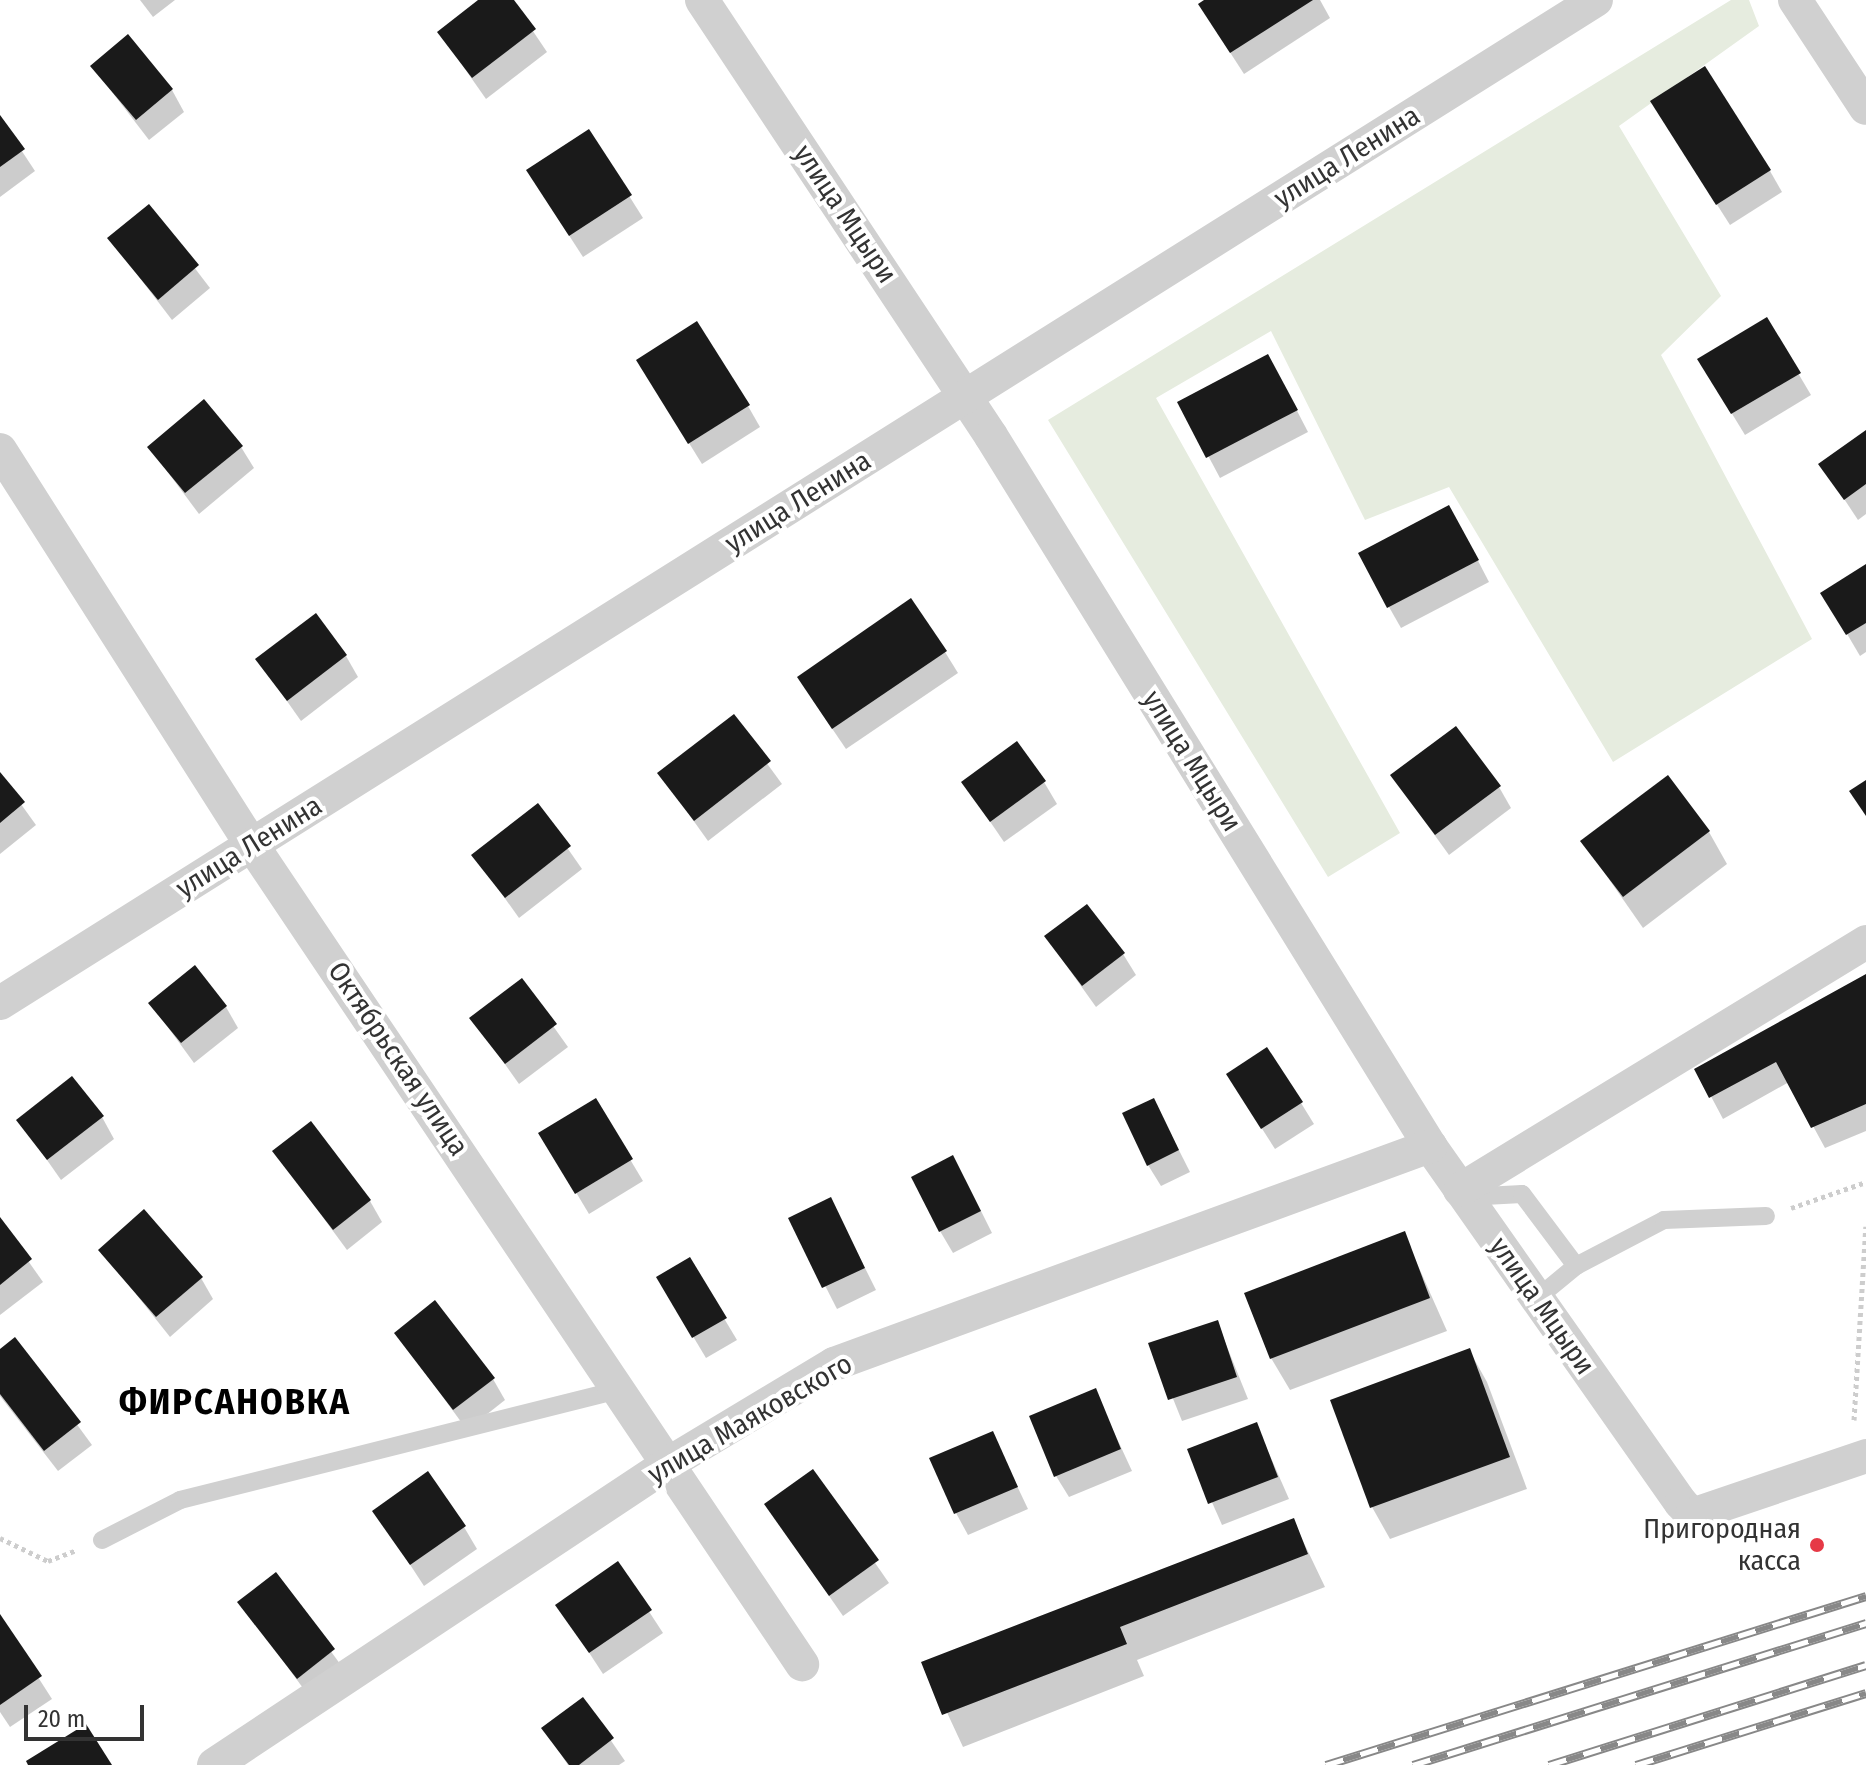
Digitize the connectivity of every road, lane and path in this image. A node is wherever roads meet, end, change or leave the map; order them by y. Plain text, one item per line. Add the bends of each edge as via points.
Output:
1 (702, 0) edge
2 (1596, 0) edge
3 (1795, 0) edge
4 (1866, 108) edge
5 (965, 397) junction
6 (0, 450) edge
7 (252, 845) junction
8 (1866, 942) edge
9 (0, 1003) edge
10 (1430, 1146) junction
11 (1866, 1182) edge
12 (1463, 1194) junction
13 (1766, 1216) joint
14 (1866, 1226) edge
15 (1576, 1266) junction
16 (1536, 1299) junction
17 (621, 1389) junction
18 (1859, 1459) edge
19 (671, 1462) junction
20 (0, 1538) edge
21 (102, 1540) joint
22 (802, 1664) dead end
23 (214, 1765) edge

1 - 5 street, улица Мцыри
2 - 5 street, улица Ленина
3 - 4 street
5 - 7 street, улица Ленина
5 - 10 street, улица Мцыри
6 - 7 street, Октябрьская улица
7 - 9 street, улица Ленина
7 - 17 street, Октябрьская улица
8 - 12 street
10 - 12 street, улица Мцыри
10 - 19 street, улица Маяковского via 834,1364
11 - 13 path
12 - 15 lane via 1522,1194
12 - 16 street, улица Мцыри
13 - 15 lane via 1664,1220
14 - 18 path
15 - 16 lane
16 - 18 street, улица Мцыри via 1692,1515
17 - 19 street, Октябрьская улица
17 - 21 lane via 180,1500
19 - 22 street, Октябрьская улица
19 - 23 street, улица Маяковского
20 - 21 path via 48,1561

